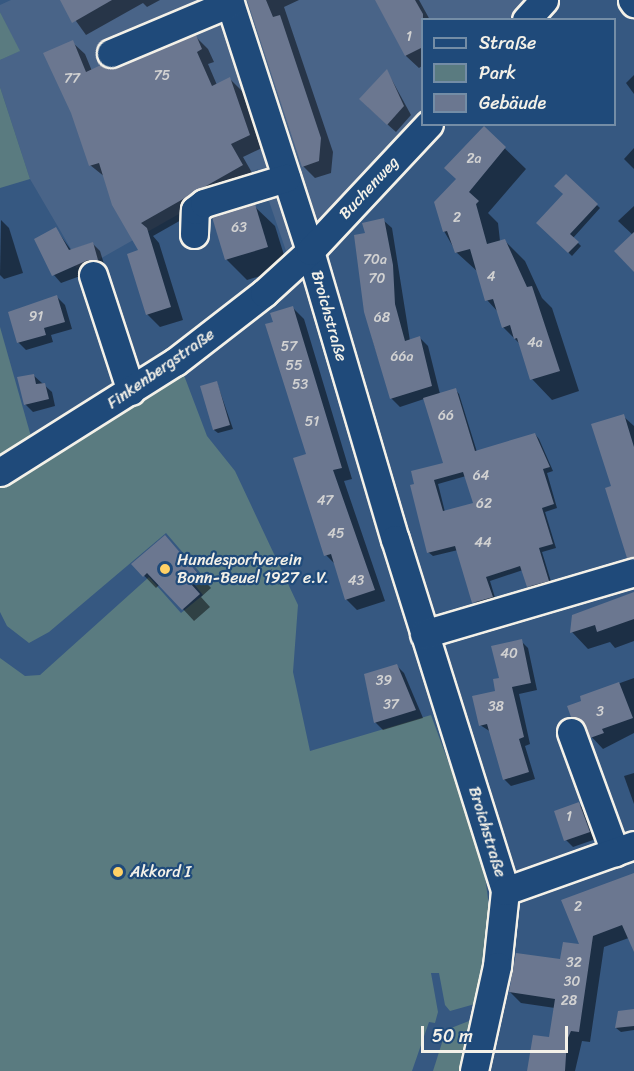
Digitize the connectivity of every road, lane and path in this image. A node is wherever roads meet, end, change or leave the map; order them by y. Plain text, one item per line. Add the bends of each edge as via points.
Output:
1 (544, 0) edge
2 (220, 1) edge
3 (528, 18) edge
4 (107, 46) dead end
5 (427, 126) edge
6 (286, 178) junction
7 (194, 234) dead end
8 (310, 251) junction
9 (93, 275) dead end
10 (131, 391) junction
11 (0, 472) edge
12 (634, 572) edge
13 (424, 633) junction
14 (571, 732) dead end
15 (625, 848) edge
16 (505, 891) junction
17 (474, 1071) edge

1 - 3 street
2 - 4 street
2 - 6 street, Broichstraße
5 - 8 street, Buchenweg
6 - 7 street via 204,203 195,210
6 - 8 street, Broichstraße
8 - 10 street, Finkenbergstraße via 264,293
8 - 13 street, Broichstraße
9 - 10 street
10 - 11 street, Finkenbergstraße
12 - 13 street
13 - 16 street, Broichstraße
14 - 15 street
15 - 16 street
16 - 17 street, Broichstraße via 498,966

